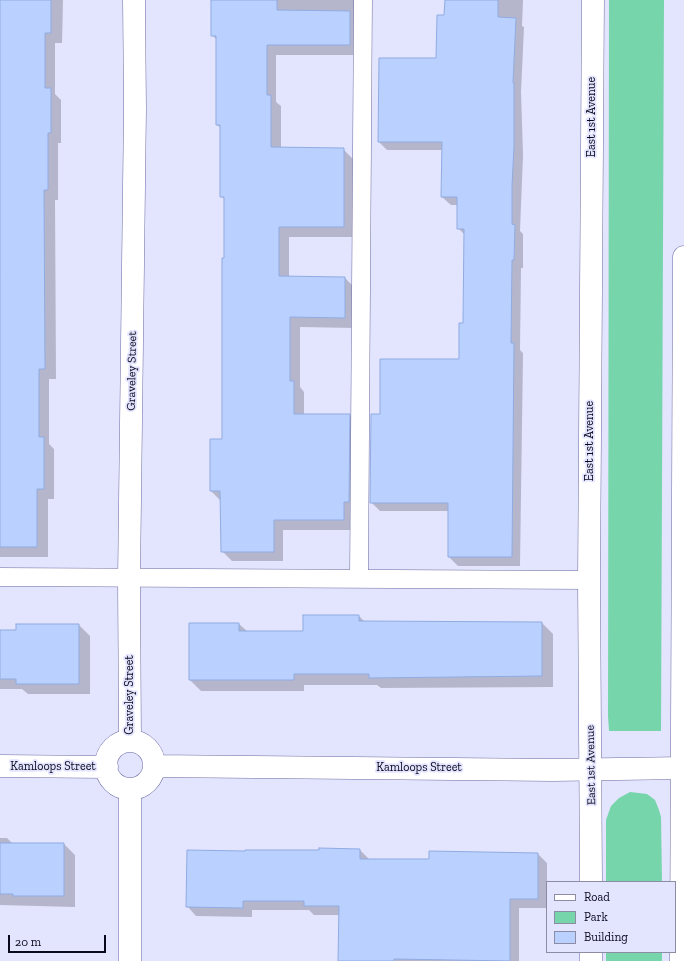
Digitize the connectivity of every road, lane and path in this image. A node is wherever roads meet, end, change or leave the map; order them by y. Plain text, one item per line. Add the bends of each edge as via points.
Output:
1 (134, 0) edge
2 (363, 0) edge
3 (593, 0) edge
4 (684, 257) edge
5 (0, 577) edge
6 (129, 579) junction
7 (359, 579) junction
8 (589, 580) junction
9 (130, 741) junction
10 (0, 766) edge
11 (154, 766) junction
12 (106, 767) junction
13 (683, 768) edge
14 (592, 770) junction
15 (130, 789) junction
16 (591, 881) edge
17 (130, 961) edge
18 (681, 961) edge

1 - 6 street, Graveley Street
2 - 7 lane
3 - 8 street, East 1st Avenue
4 - 13 street
5 - 6 lane
6 - 7 lane
6 - 9 street, Graveley Street
7 - 8 lane
8 - 14 street, East 1st Avenue
9 - 11 street via 144,746 150,752
9 - 12 street via 122,743 110,752
10 - 12 street, Kamloops Street
11 - 14 street, Kamloops Street
11 - 15 street via 149,780 144,785
12 - 15 street via 116,785
13 - 14 street, Kamloops Street
13 - 18 street
14 - 16 street, East 1st Avenue
15 - 17 street

